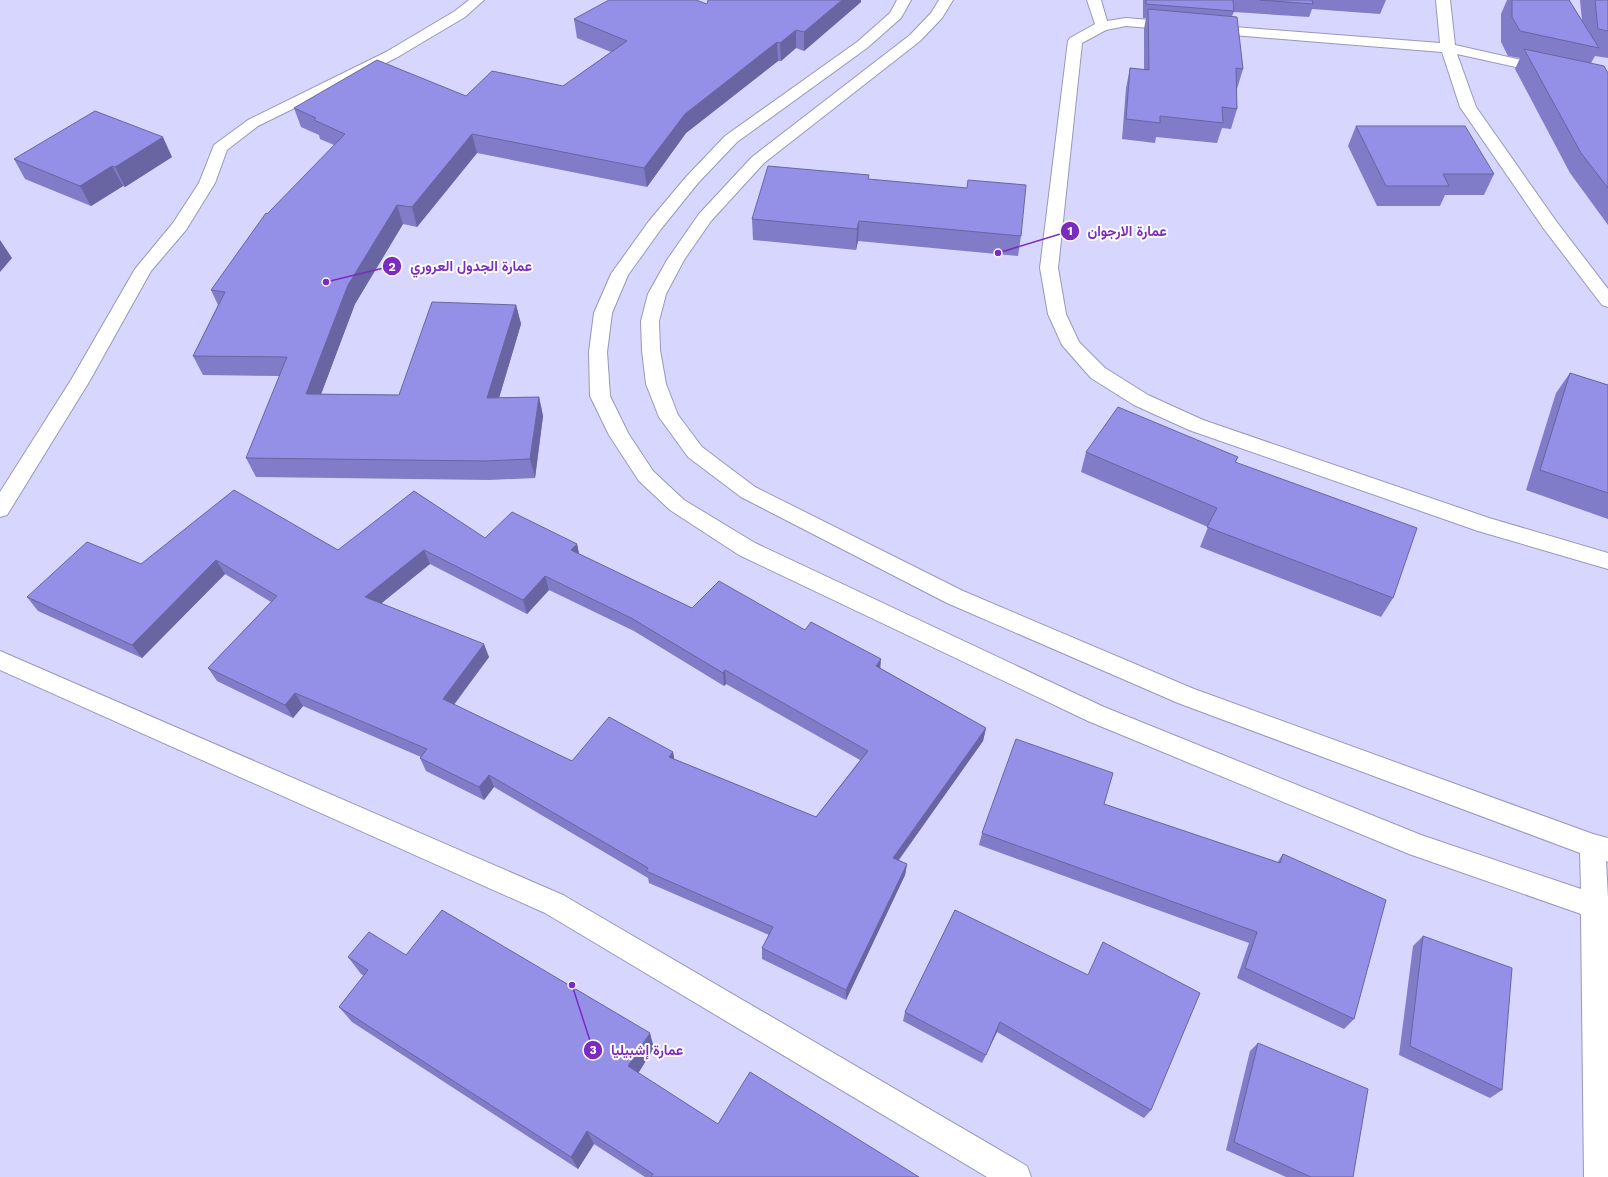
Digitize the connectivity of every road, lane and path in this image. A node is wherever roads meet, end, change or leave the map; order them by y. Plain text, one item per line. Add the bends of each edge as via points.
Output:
1 (477, 0) edge
2 (904, 0) edge
3 (946, 0) edge
4 (1094, 0) edge
5 (1443, 0) edge
6 (1102, 26) junction
7 (1448, 48) junction
8 (1562, 74) edge
9 (1608, 301) edge
10 (0, 509) edge
11 (1608, 561) edge
12 (0, 660) edge
13 (1601, 848) edge
14 (1601, 909) edge
15 (1016, 1177) edge
16 (1599, 1177) edge

1 - 10 street via 460,14 391,55 253,123 220,148 203,189 180,226 144,269 79,382
2 - 14 street via 896,15 862,45 732,139 692,180 655,224 620,274 602,313 598,352 600,396 619,436 646,476 677,505 747,548 1096,714 1418,846
3 - 13 street via 937,15 915,38 758,160 705,218 676,260 657,294 650,321 656,384 669,418 695,452 748,492 962,600 1186,696
4 - 6 street
5 - 7 street
6 - 7 street via 1126,22
6 - 11 street via 1075,41 1049,268 1057,314 1071,345 1098,373 1141,400 1196,425 1485,525
7 - 8 street
7 - 9 street via 1468,108 1550,225
12 - 15 street via 554,904
13 - 14 street
14 - 16 street

